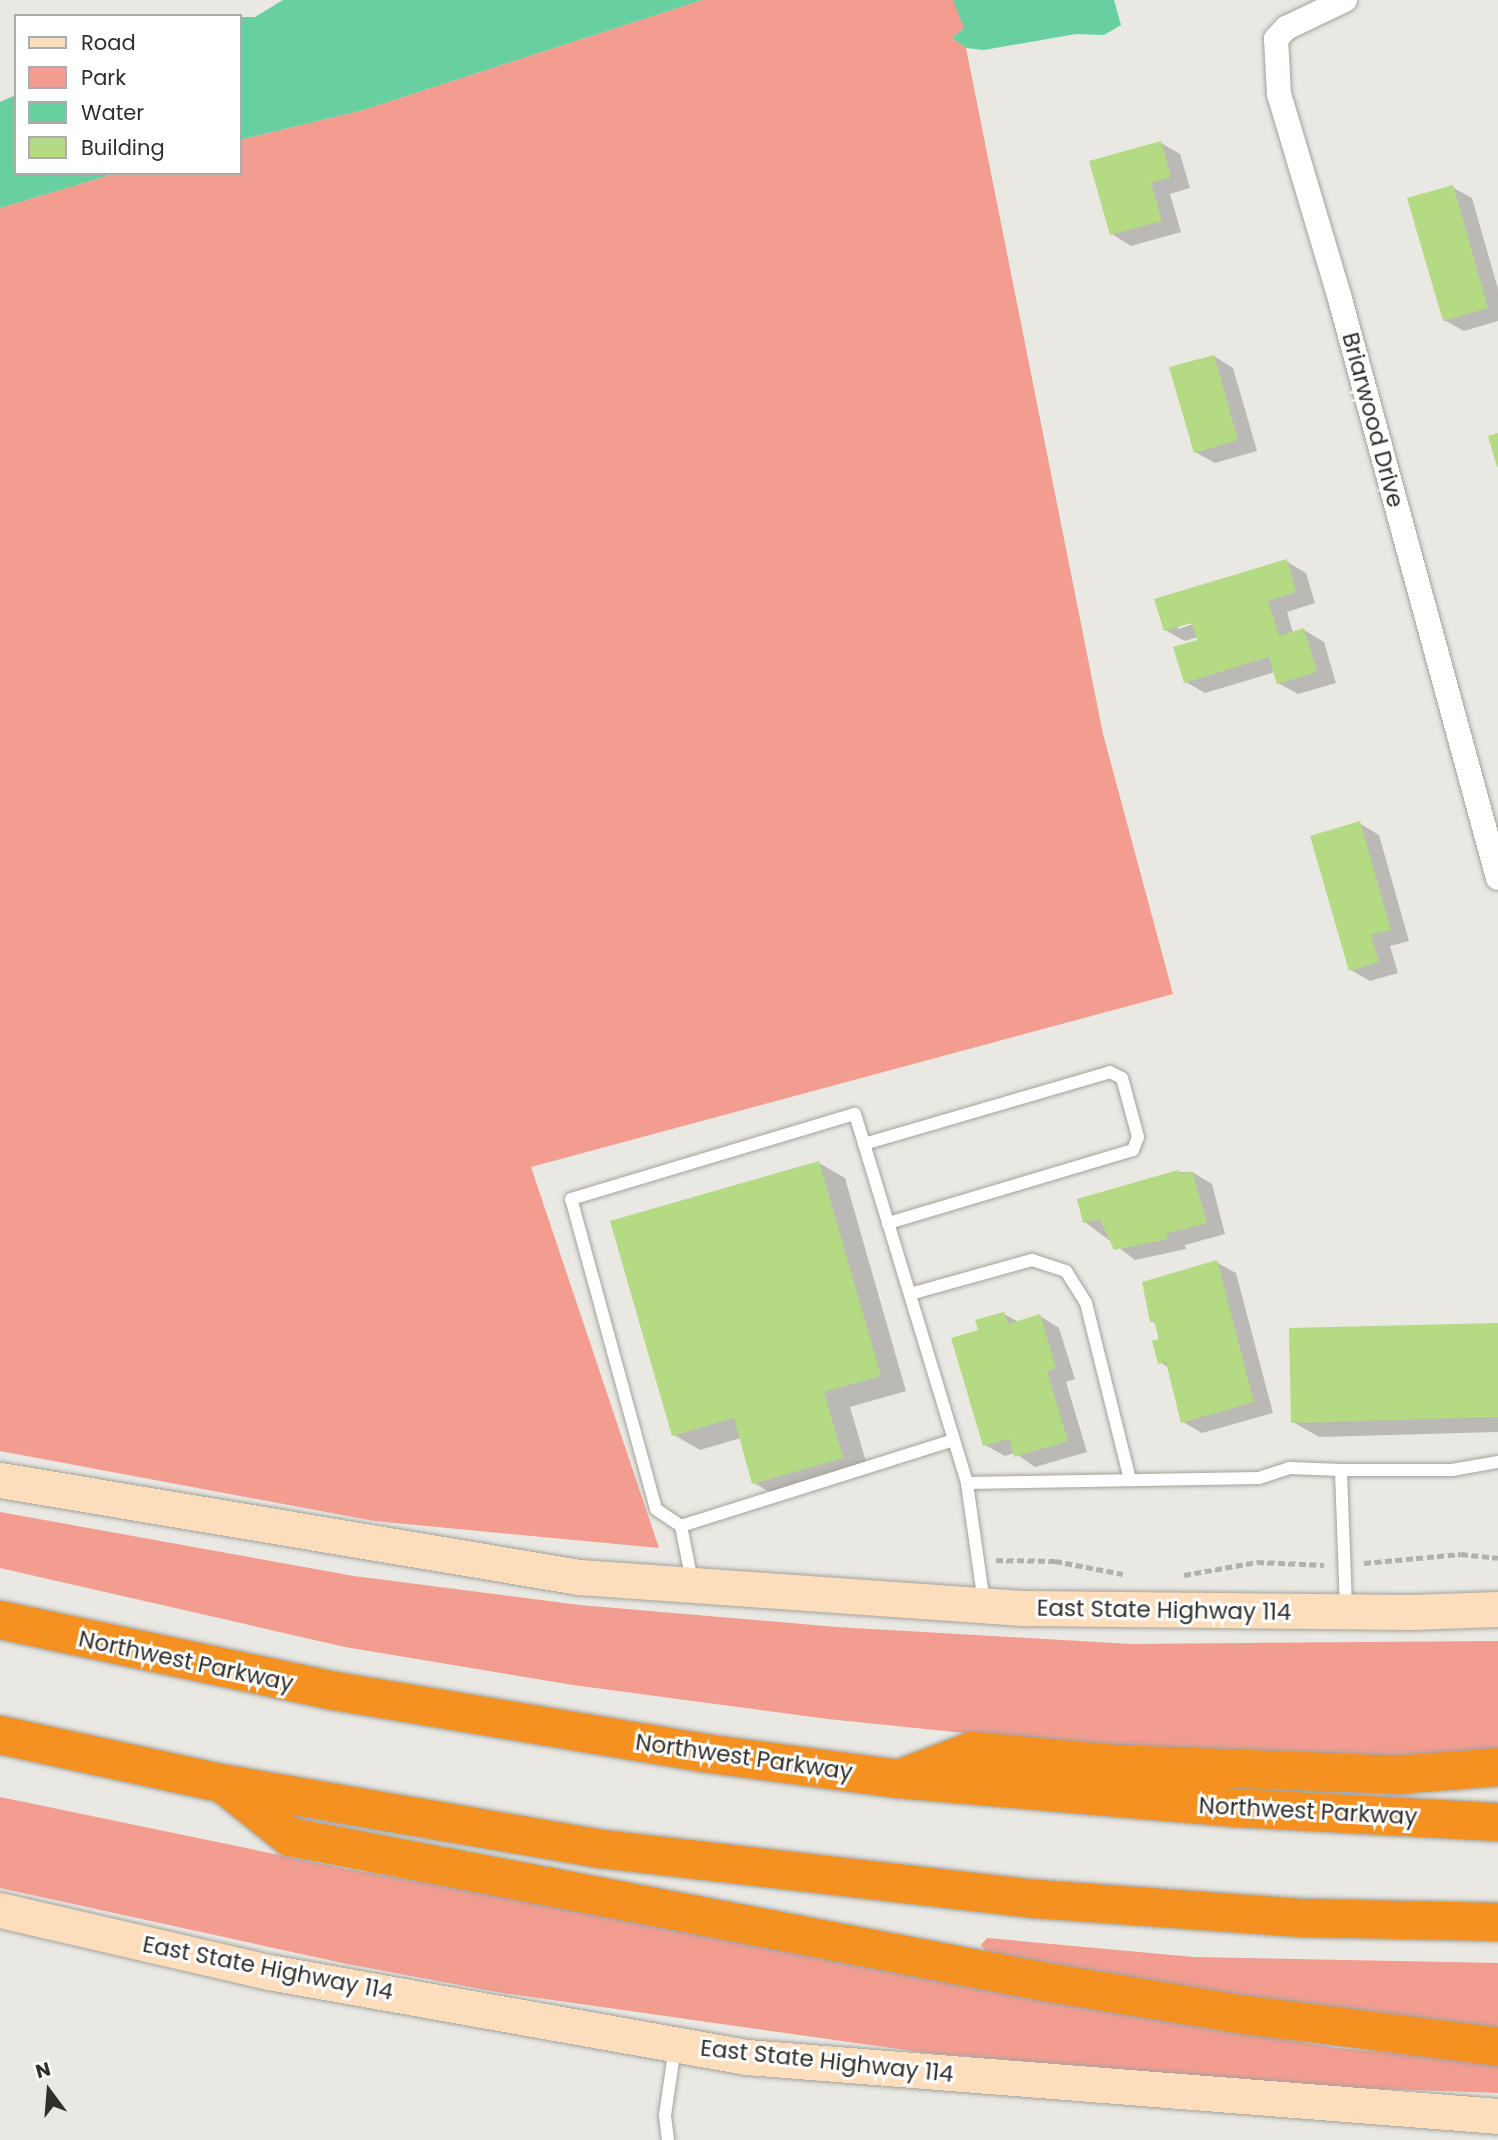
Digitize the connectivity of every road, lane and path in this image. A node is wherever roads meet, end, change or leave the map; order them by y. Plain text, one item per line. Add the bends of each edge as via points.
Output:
1 (1345, 0) edge
2 (1498, 878) edge
3 (864, 1144) junction
4 (888, 1223) junction
5 (910, 1294) junction
6 (954, 1440) junction
7 (1498, 1462) edge
8 (1341, 1469) junction
9 (0, 1480) edge
10 (1130, 1480) junction
11 (967, 1483) junction
12 (681, 1526) junction
13 (1498, 1558) edge
14 (978, 1559) junction
15 (1345, 1566) junction
16 (1136, 1577) dead end
17 (1177, 1577) dead end
18 (693, 1585) junction
19 (984, 1605) junction
20 (1498, 1609) edge
21 (1347, 1612) junction
22 (0, 1620) edge
23 (0, 1735) edge
24 (1498, 1766) edge
25 (900, 1779) junction
26 (225, 1784) junction
27 (1498, 1822) edge
28 (0, 1910) edge
29 (1498, 1922) edge
30 (676, 2045) junction
31 (1498, 2048) edge
32 (1498, 2116) edge
33 (668, 2140) edge

1 - 2 street, Briarwood Drive via 1286,28 1276,39 1279,94 1340,299
3 - 4 lane
3 - 4 lane via 1110,1072 1122,1078 1138,1137 1133,1150
3 - 12 lane via 855,1114 571,1199 656,1509
4 - 5 lane
5 - 6 lane
5 - 10 lane via 1032,1260 1066,1271 1086,1303
6 - 11 lane
6 - 12 lane
7 - 8 lane via 1452,1470
8 - 10 lane via 1290,1468 1259,1478
8 - 15 lane
9 - 18 main road, East State Highway 114 via 579,1577
10 - 11 lane
11 - 14 lane
12 - 18 lane
13 - 15 path via 1461,1554
14 - 16 path via 1055,1561
14 - 19 lane
15 - 17 path via 1256,1562
15 - 21 lane
18 - 19 main road, East State Highway 114
19 - 21 main road, East State Highway 114
20 - 21 main road, East State Highway 114
22 - 25 highway, Northwest Parkway via 328,1689 704,1753
23 - 26 highway
24 - 25 highway via 1397,1776 1116,1764 972,1751
25 - 27 highway, Northwest Parkway via 1237,1808
26 - 29 highway via 602,1849 1023,1898 1304,1919
26 - 31 highway via 290,1837 1040,1981 1246,2015
28 - 30 main road, East State Highway 114 via 269,1972
30 - 32 main road, East State Highway 114 via 747,2057
30 - 33 lane via 665,2115

